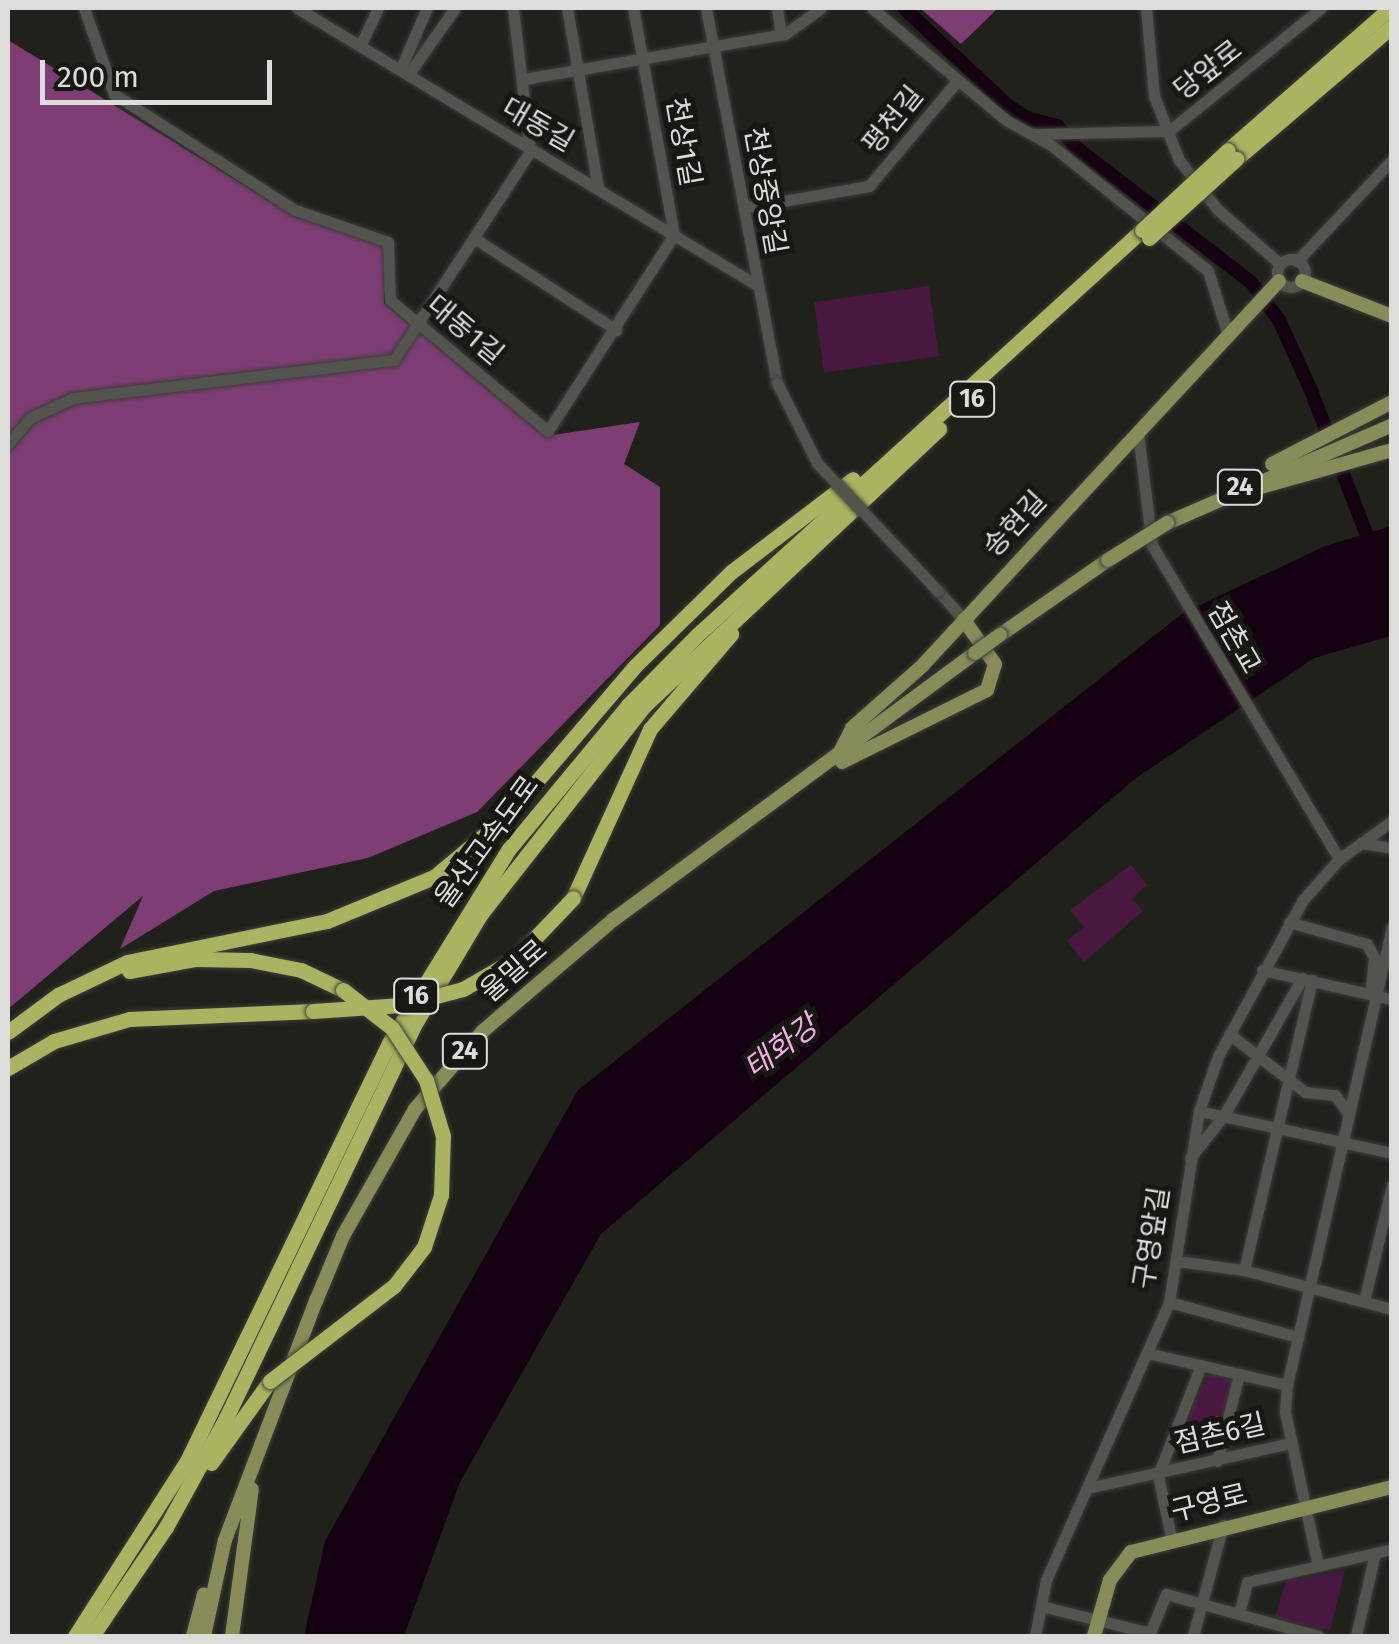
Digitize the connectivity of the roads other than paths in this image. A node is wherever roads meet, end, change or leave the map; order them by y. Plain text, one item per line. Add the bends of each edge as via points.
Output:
1 (84, 8) edge
2 (297, 8) edge
3 (378, 8) edge
4 (426, 8) edge
5 (455, 8) edge
6 (513, 8) edge
7 (566, 8) edge
8 (634, 8) edge
9 (706, 8) edge
10 (776, 8) edge
11 (821, 8) edge
12 (872, 8) edge
13 (1146, 8) edge
14 (1321, 8) edge
15 (1380, 8) edge
16 (1390, 8) edge
17 (316, 12) edge
18 (1382, 31) edge
19 (781, 34) junction
20 (360, 46) junction
21 (713, 48) junction
22 (643, 58) junction
23 (577, 71) junction
24 (404, 73) junction
25 (524, 79) junction
26 (958, 80) junction
27 (1170, 130) junction
28 (1028, 134) junction
29 (530, 151) junction
30 (1392, 160) edge
31 (598, 188) junction
32 (744, 208) junction
33 (1145, 234) junction
34 (674, 235) junction
35 (477, 240) junction
36 (1297, 261) junction
37 (1280, 264) junction
38 (1302, 280) junction
39 (755, 284) junction
40 (1276, 285) junction
41 (1392, 316) edge
42 (421, 326) junction
43 (616, 330) junction
44 (1228, 336) junction
45 (1392, 402) edge
46 (1392, 425) edge
47 (1138, 433) junction
48 (8, 444) edge
49 (1310, 448) junction
50 (1392, 450) edge
51 (894, 454) junction
52 (1208, 502) junction
53 (796, 560) junction
54 (964, 620) junction
55 (838, 757) junction
56 (810, 778) junction
57 (1392, 820) edge
58 (1361, 843) junction
59 (1392, 848) edge
60 (1339, 859) junction
61 (1289, 922) junction
62 (1392, 927) edge
63 (1262, 970) junction
64 (1307, 979) junction
65 (1373, 994) junction
66 (1392, 999) edge
67 (1229, 1034) junction
68 (8, 1036) edge
69 (1255, 1059) junction
70 (8, 1068) edge
71 (1289, 1079) junction
72 (1199, 1110) junction
73 (1348, 1113) junction
74 (1224, 1116) junction
75 (1278, 1127) junction
76 (1341, 1141) junction
77 (1392, 1153) edge
78 (1190, 1158) junction
79 (1392, 1185) edge
80 (1177, 1261) junction
81 (1244, 1270) junction
82 (1308, 1288) junction
83 (1169, 1302) junction
84 (1364, 1302) junction
85 (1392, 1309) edge
86 (1298, 1337) junction
87 (1147, 1353) junction
88 (1201, 1365) junction
89 (1239, 1374) junction
90 (1287, 1384) junction
91 (264, 1438) junction
92 (1291, 1443) junction
93 (1218, 1461) junction
94 (1158, 1475) junction
95 (1392, 1487) edge
96 (1092, 1488) junction
97 (1305, 1505) junction
98 (1223, 1526) junction
99 (166, 1527) junction
100 (1171, 1538) junction
101 (1392, 1549) edge
102 (1375, 1552) junction
103 (220, 1556) junction
104 (1318, 1566) junction
105 (1202, 1603) junction
106 (1041, 1606) junction
107 (1239, 1614) junction
108 (1098, 1620) junction
109 (1150, 1634) edge
110 (1304, 1635) edge
111 (75, 1636) edge
112 (92, 1636) edge
113 (193, 1636) edge
114 (204, 1636) edge
115 (232, 1636) edge
116 (1035, 1636) edge
117 (1094, 1636) edge
118 (1193, 1636) edge
119 (1318, 1636) edge
120 (1356, 1636) edge

1 - 42 street, 대동1길 via 114,94 295,210 388,242 390,300
2 - 17 street, 대동길
3 - 20 street
4 - 24 street
5 - 24 street
6 - 25 street
7 - 23 street
8 - 22 street, 천상1길
9 - 21 street, 천상중앙길
10 - 19 street
11 - 19 street
12 - 26 street, 평천길
13 - 27 street, 당앞로 via 1154,96
14 - 27 street, 당앞로
15 - 18 highway
16 - 18 highway, 16
17 - 20 street, 대동길
18 - 33 highway, 16, bridge
19 - 21 street
20 - 24 street, 대동길
21 - 22 street
21 - 32 street, 천상중앙길
22 - 23 street
22 - 34 street, 천상1길
23 - 25 street
23 - 31 street
24 - 29 street, 대동길
25 - 29 street
26 - 28 street, 평천길
26 - 32 street, 평천길 via 869,186
27 - 28 street
27 - 37 street, 당앞로 via 1178,160 1217,209
28 - 44 street, 평천길 via 1208,271
29 - 31 street, 대동길
29 - 35 street
30 - 36 street
31 - 34 street, 대동길
32 - 39 street, 천상중앙길
33 - 51 highway, 울산고속도로 / 16
33 - 53 highway, 울산고속도로 / 16
34 - 39 street, 대동길
34 - 43 street, 대동1길
35 - 42 street
35 - 43 street
36 - 37 street
36 - 38 street
37 - 40 street
38 - 40 street
38 - 41 main road
39 - 54 street, 천상중앙길, bridge via 777,383 817,463
40 - 44 main road
42 - 43 street, 대동1길 via 548,431
42 - 48 street via 394,360 73,398 30,418
44 - 47 main road
45 - 49 main road
46 - 49 main road, 24
47 - 54 main road, 송현길
47 - 60 street, 점촌교 via 1146,521 1160,562
49 - 52 main road, 24
50 - 52 main road
51 - 68 highway via 731,572 635,666 507,816 434,877 327,921 127,962 58,995
51 - 111 highway, 울산고속도로 / 16 via 628,705 479,892 388,1043 213,1413
52 - 55 main road, 울밀로 / 24, bridge via 1108,560
53 - 70 highway, bridge via 788,578 660,714 573,898 515,959 463,989 402,1004 128,1019 74,1033
53 - 99 highway, 울산고속도로 / 16 via 609,745 480,914 416,1022 252,1368
54 - 55 main road, 송현길 via 852,728
54 - 56 main road via 995,664 986,690
55 - 56 main road, 울밀로 / 24
56 - 91 main road, 울밀로 / 24 via 613,920 509,1007 436,1082 385,1156 343,1236
57 - 58 street, 구영앞길
58 - 59 street
58 - 60 street, 구영앞길
60 - 61 street, 구영앞길
61 - 63 street, 구영앞길
61 - 65 street via 1367,944 1374,958
62 - 65 street, 점촌6길
63 - 64 street
63 - 67 street, 구영앞길
64 - 65 street
64 - 69 street
64 - 71 street
65 - 66 street
65 - 73 street, 점촌6길
67 - 69 street
67 - 72 street, 구영앞길
68 - 99 highway, bridge via 82,990 167,962 224,958 279,964 343,990 392,1028 426,1080 444,1136 441,1194 424,1247 394,1286 270,1381
69 - 71 street
69 - 74 street
71 - 73 street via 1305,1092 1334,1095
71 - 75 street
72 - 74 street
72 - 78 street, 구영앞길
73 - 76 street, 점촌6길
74 - 75 street
74 - 78 street
75 - 76 street
75 - 81 street
76 - 77 street
76 - 82 street, 점촌6길
78 - 80 street, 구영앞길
79 - 84 street
80 - 81 street
80 - 83 street, 구영앞길
81 - 82 street
82 - 84 street
82 - 86 street, 점촌6길
83 - 86 street
83 - 87 street, 구영앞길
84 - 85 street
86 - 90 street, 점촌6길
87 - 88 street, 점촌6길
87 - 96 street, 구영앞길
88 - 89 street, 점촌6길
88 - 94 street, 점촌6길
89 - 90 street, 점촌6길
89 - 93 street
90 - 92 street, 점촌6길
91 - 103 main road, 울밀로 / 24
91 - 115 main road via 240,1552
92 - 93 street, 점촌6길
92 - 97 street, 점촌6길
93 - 94 street, 점촌6길
94 - 96 street
94 - 100 street
95 - 97 main road, 구영로
96 - 106 street, 구영앞길 via 1046,1580
97 - 98 main road, 구영로
97 - 104 street, 점촌6길
98 - 100 main road, 구영로
98 - 105 street
99 - 112 highway, 울산고속도로 / 16
100 - 108 main road, 구영로 via 1131,1552 1120,1564
101 - 102 street
102 - 104 street
102 - 120 street
103 - 113 main road
103 - 114 main road, 울밀로 / 24
104 - 107 street via 1247,1582
105 - 107 street
105 - 109 street via 1166,1594
105 - 118 street
106 - 108 street
106 - 116 street, 구영앞길
107 - 110 street
108 - 109 street
108 - 117 main road, 구영로
110 - 119 street

